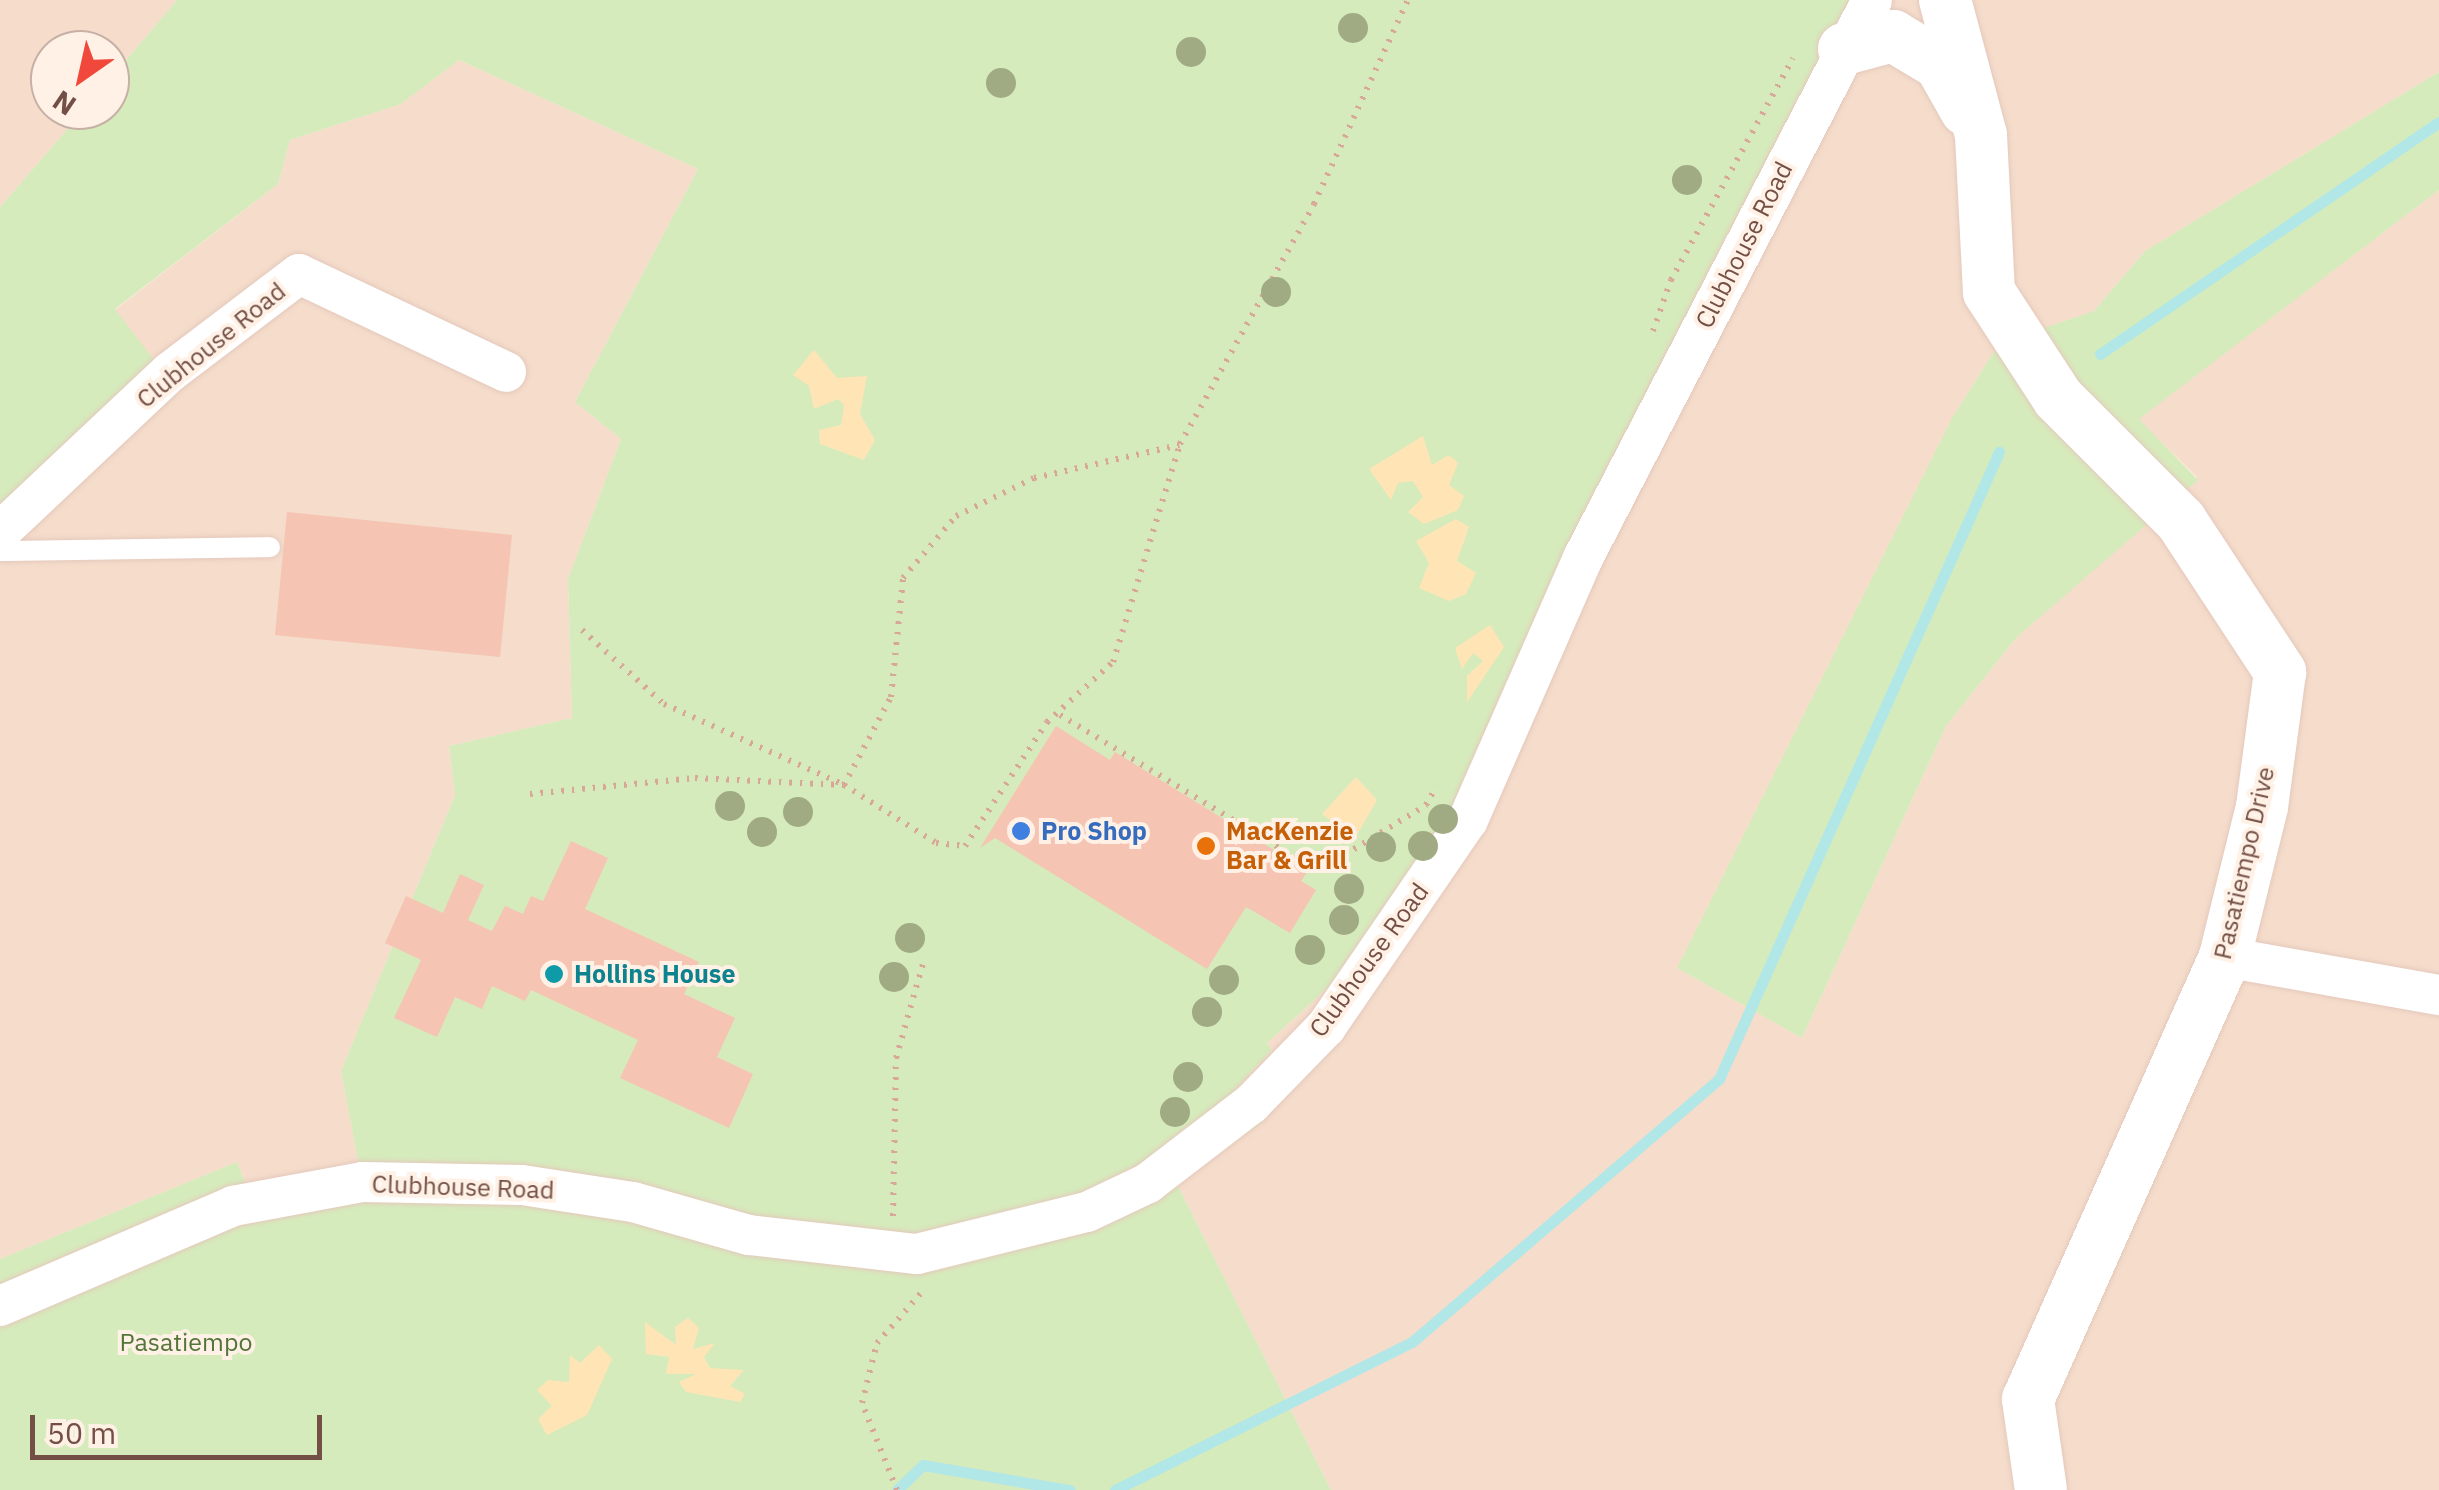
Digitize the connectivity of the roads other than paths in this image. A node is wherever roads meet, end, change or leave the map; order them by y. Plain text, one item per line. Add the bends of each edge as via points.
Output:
1 (1872, 0) edge
2 (1946, 0) edge
3 (1968, 0) edge
4 (1820, 51) junction
5 (1982, 135) junction
6 (506, 372) dead end
7 (0, 532) edge
8 (270, 547) dead end
9 (0, 551) edge
10 (2225, 957) junction
11 (2439, 995) edge
12 (0, 1306) edge
13 (2041, 1490) edge

1 - 4 street, Clubhouse Road
2 - 5 street, Pasatiempo Drive
3 - 5 street
4 - 5 street via 1893,36 1940,64
4 - 12 street, Clubhouse Road via 1468,820 1326,1026 1251,1104 1148,1183 1088,1212 916,1254 749,1235 634,1202 522,1184 362,1182 233,1206
5 - 10 street, Pasatiempo Drive via 1989,292 2058,398 2181,522 2280,672 2262,807
6 - 7 street, Clubhouse Road via 299,274 170,372
8 - 9 lane
10 - 11 street
10 - 13 street, Pasatiempo Drive via 2028,1399

